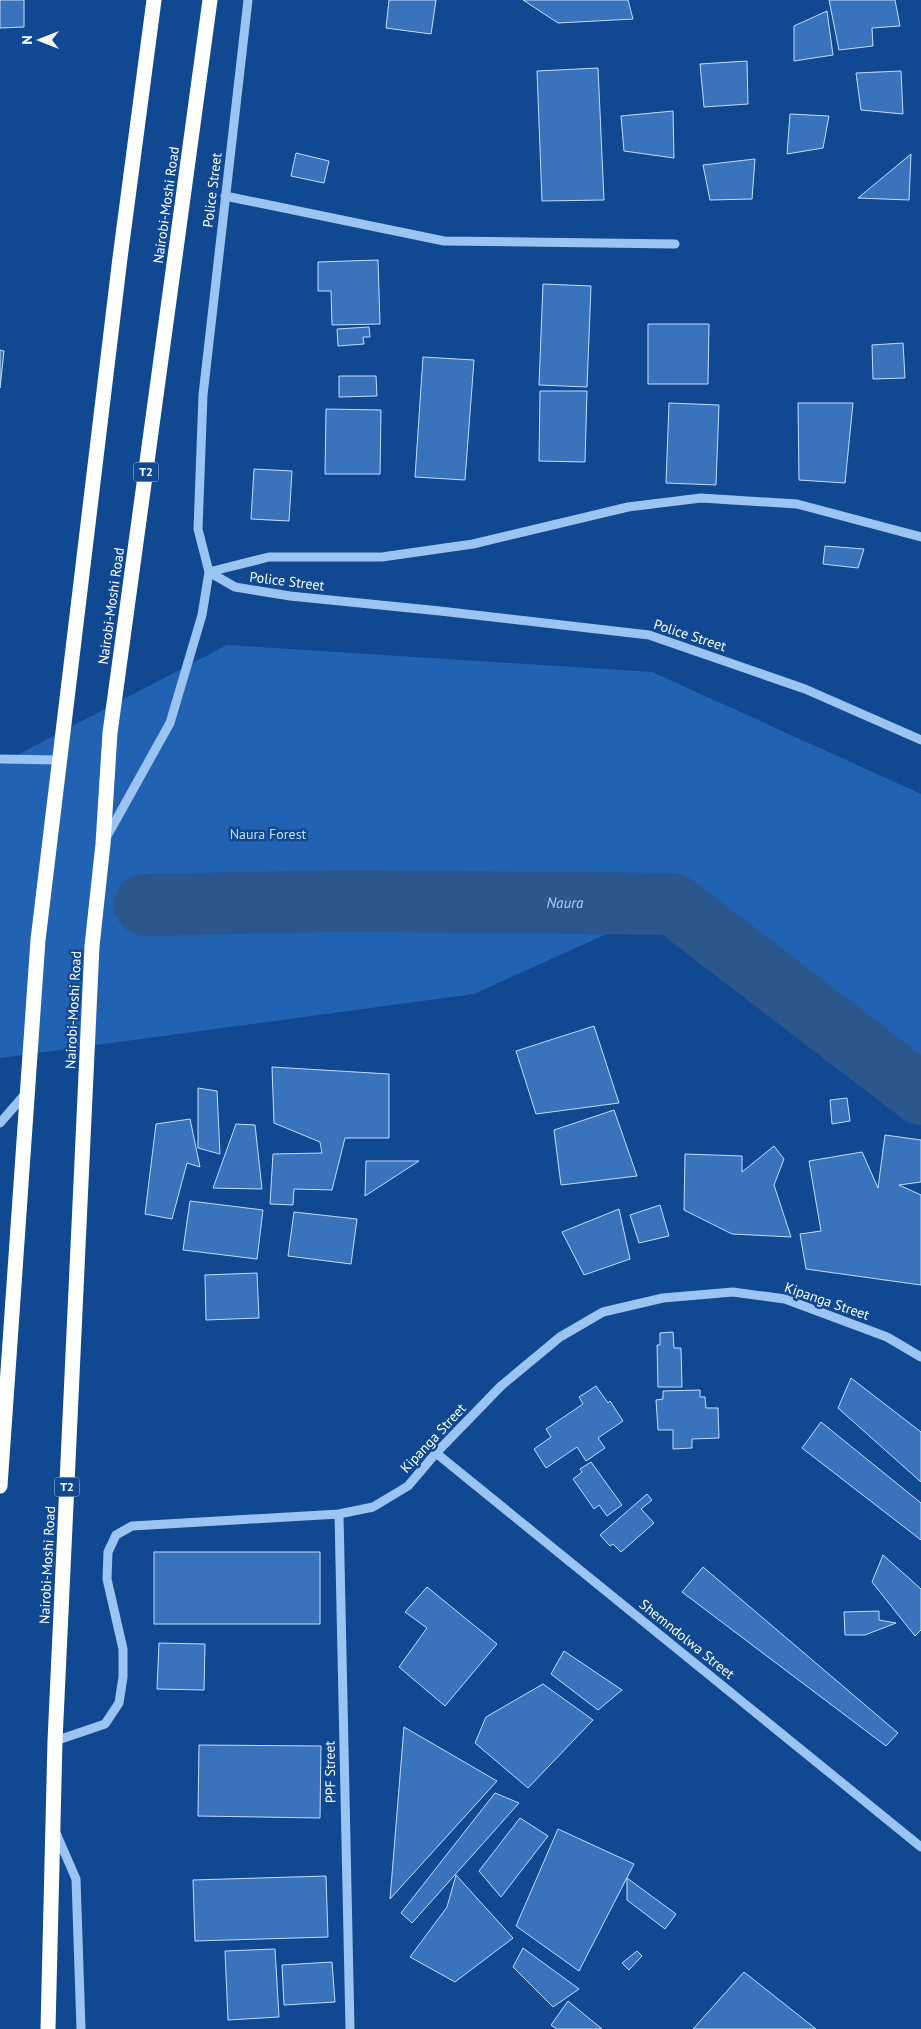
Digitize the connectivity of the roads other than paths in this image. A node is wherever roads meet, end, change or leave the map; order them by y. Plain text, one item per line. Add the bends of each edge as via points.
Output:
1 (154, 0) edge
2 (210, 0) edge
3 (248, 0) edge
4 (226, 196) junction
5 (675, 244) dead end
6 (921, 537) edge
7 (209, 572) junction
8 (921, 740) edge
9 (0, 759) edge
10 (59, 760) junction
11 (103, 844) junction
12 (28, 1092) junction
13 (0, 1123) edge
14 (921, 1357) edge
15 (436, 1452) junction
16 (0, 1486) edge
17 (338, 1514) junction
18 (55, 1741) junction
19 (54, 1828) junction
20 (921, 1846) edge
21 (48, 2029) edge
22 (81, 2029) edge
23 (350, 2029) edge

1 - 10 highway
2 - 11 highway, Nairobi-Moshi Road / T2 via 110,733
3 - 4 street, Police Street
4 - 5 street via 444,241
4 - 7 street, Police Street via 203,395 198,529
6 - 7 street via 797,504 701,498 628,507 473,544 382,557 269,557
7 - 8 street, Police Street via 235,587 290,596 649,635 805,690
7 - 11 street via 202,615 170,723
9 - 10 street
10 - 12 highway via 38,940
11 - 18 highway, Nairobi-Moshi Road / T2 via 92,946
12 - 13 street
12 - 16 highway
14 - 15 street, Kipanga Street via 887,1336 784,1300 733,1292 663,1298 603,1312 560,1337 501,1386
15 - 17 street, Kipanga Street via 408,1486 373,1507
15 - 20 street, Shemndolwa Street
17 - 18 street, Kipanga Street via 132,1526 116,1535 108,1552 107,1579 123,1649 119,1703 106,1724
17 - 23 street, PPF Street
18 - 19 highway, Nairobi-Moshi Road / T2
19 - 21 highway, Nairobi-Moshi Road / T2
19 - 22 street via 76,1879

